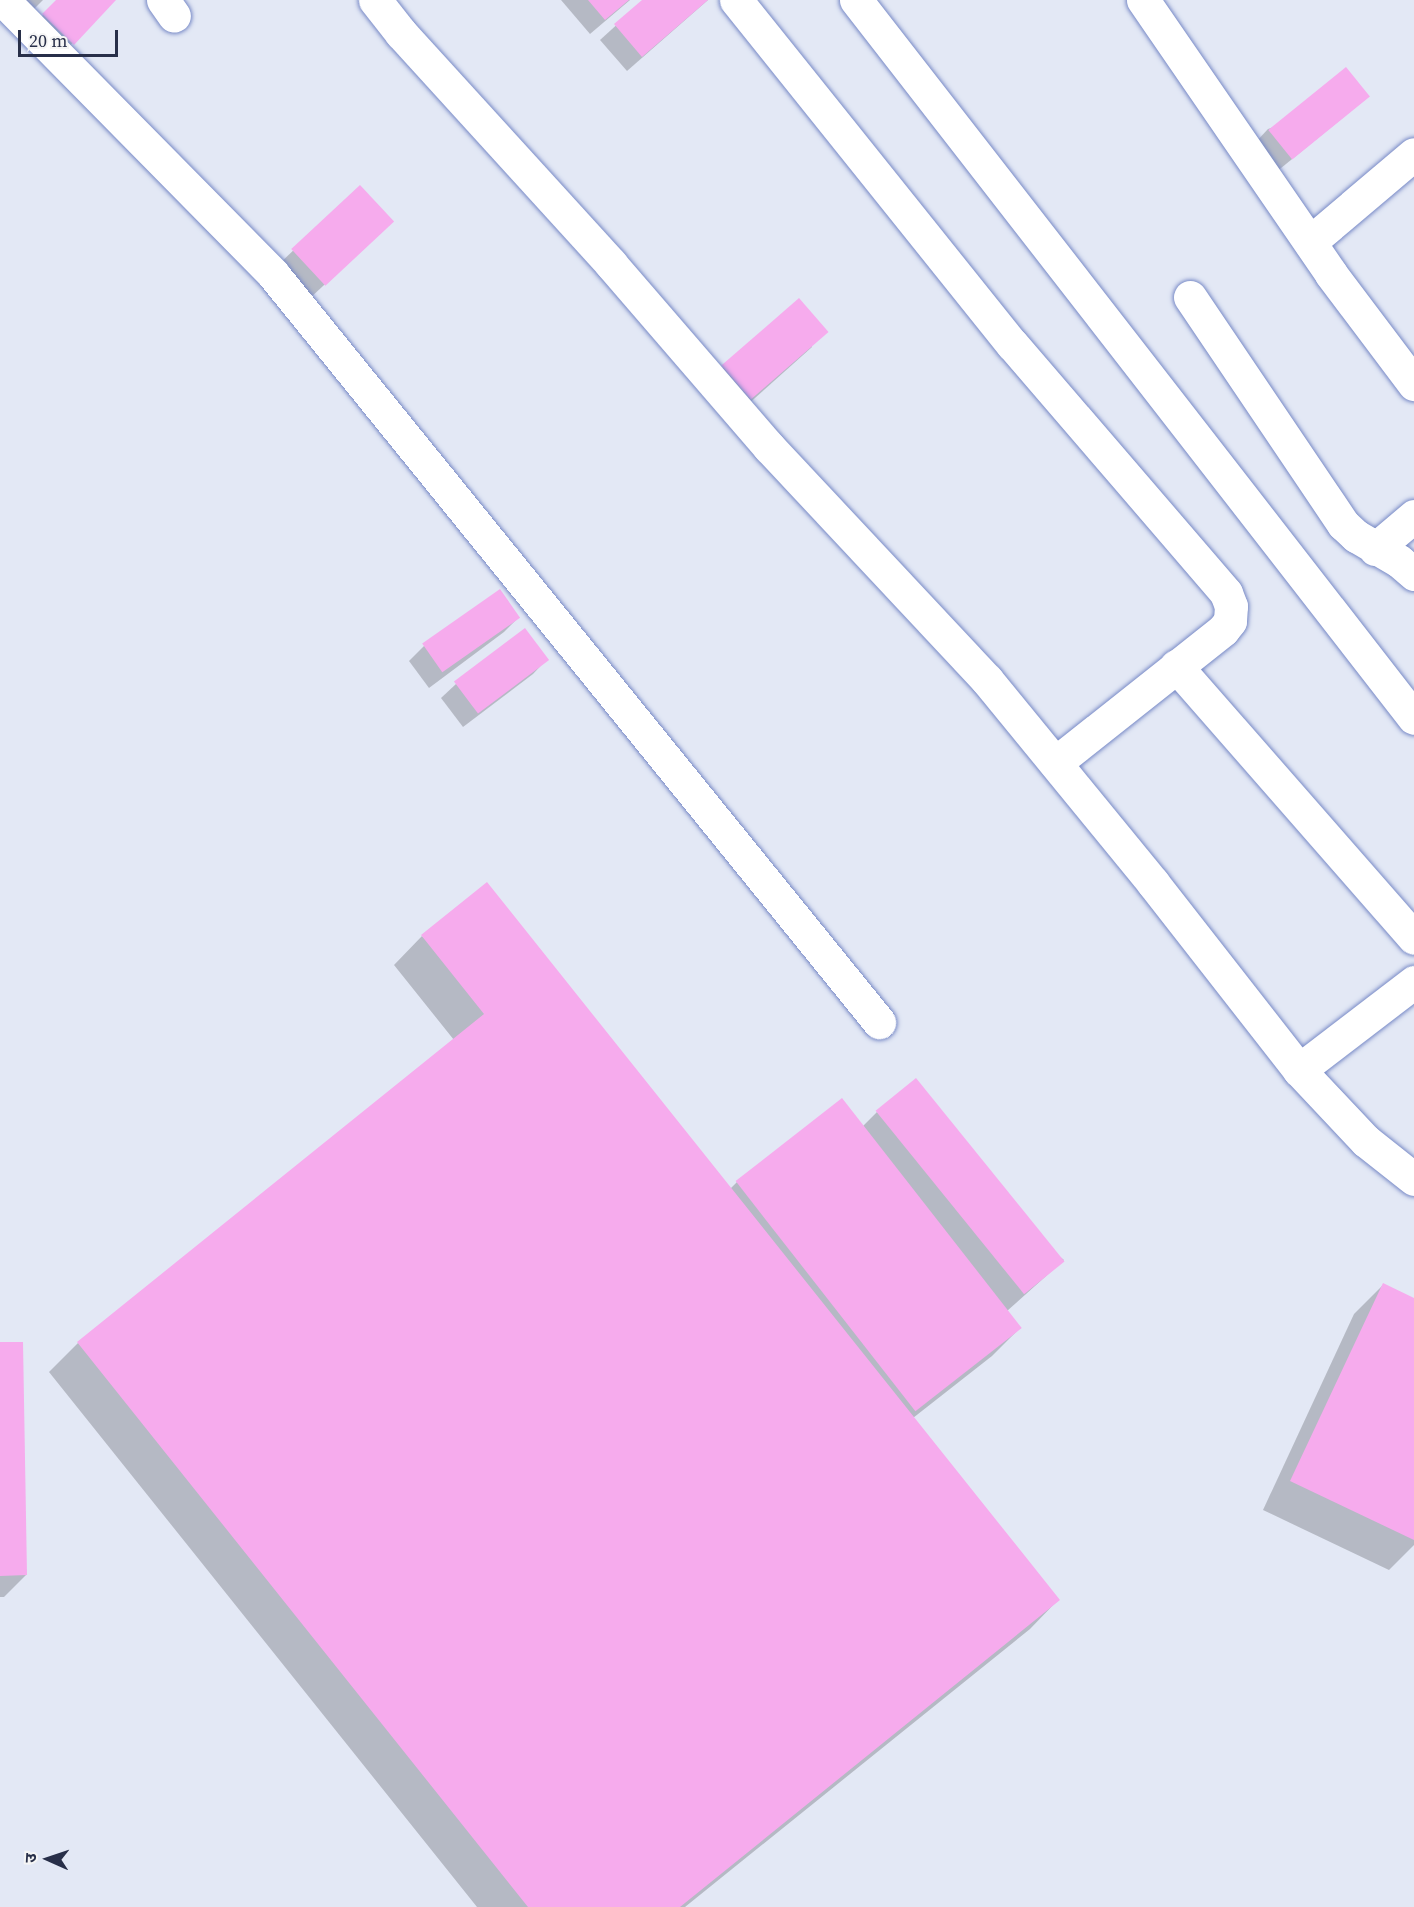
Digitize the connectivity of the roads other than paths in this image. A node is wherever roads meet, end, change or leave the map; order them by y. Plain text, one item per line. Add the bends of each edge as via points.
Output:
1 (3, 0) edge
2 (375, 0) edge
3 (736, 0) edge
4 (856, 0) edge
5 (1143, 0) edge
6 (1414, 154) edge
7 (1310, 243) junction
8 (1190, 297) dead end
9 (1414, 384) edge
10 (1414, 516) edge
11 (1375, 549) junction
12 (1414, 574) edge
13 (1176, 666) junction
14 (1414, 718) edge
15 (1055, 763) junction
16 (1414, 938) edge
17 (1414, 982) edge
18 (879, 1022) dead end
19 (1299, 1070) junction
20 (1414, 1179) edge

1 - 18 street via 273,274
2 - 15 street via 769,447 987,680
3 - 13 street via 1012,344 1226,593 1231,606 1230,621
4 - 14 street
5 - 7 street
6 - 7 street
7 - 9 street
8 - 11 street via 1330,508 1356,536
10 - 11 street
11 - 12 street
13 - 15 street
13 - 16 street
15 - 19 street
17 - 19 street
19 - 20 street via 1366,1141

